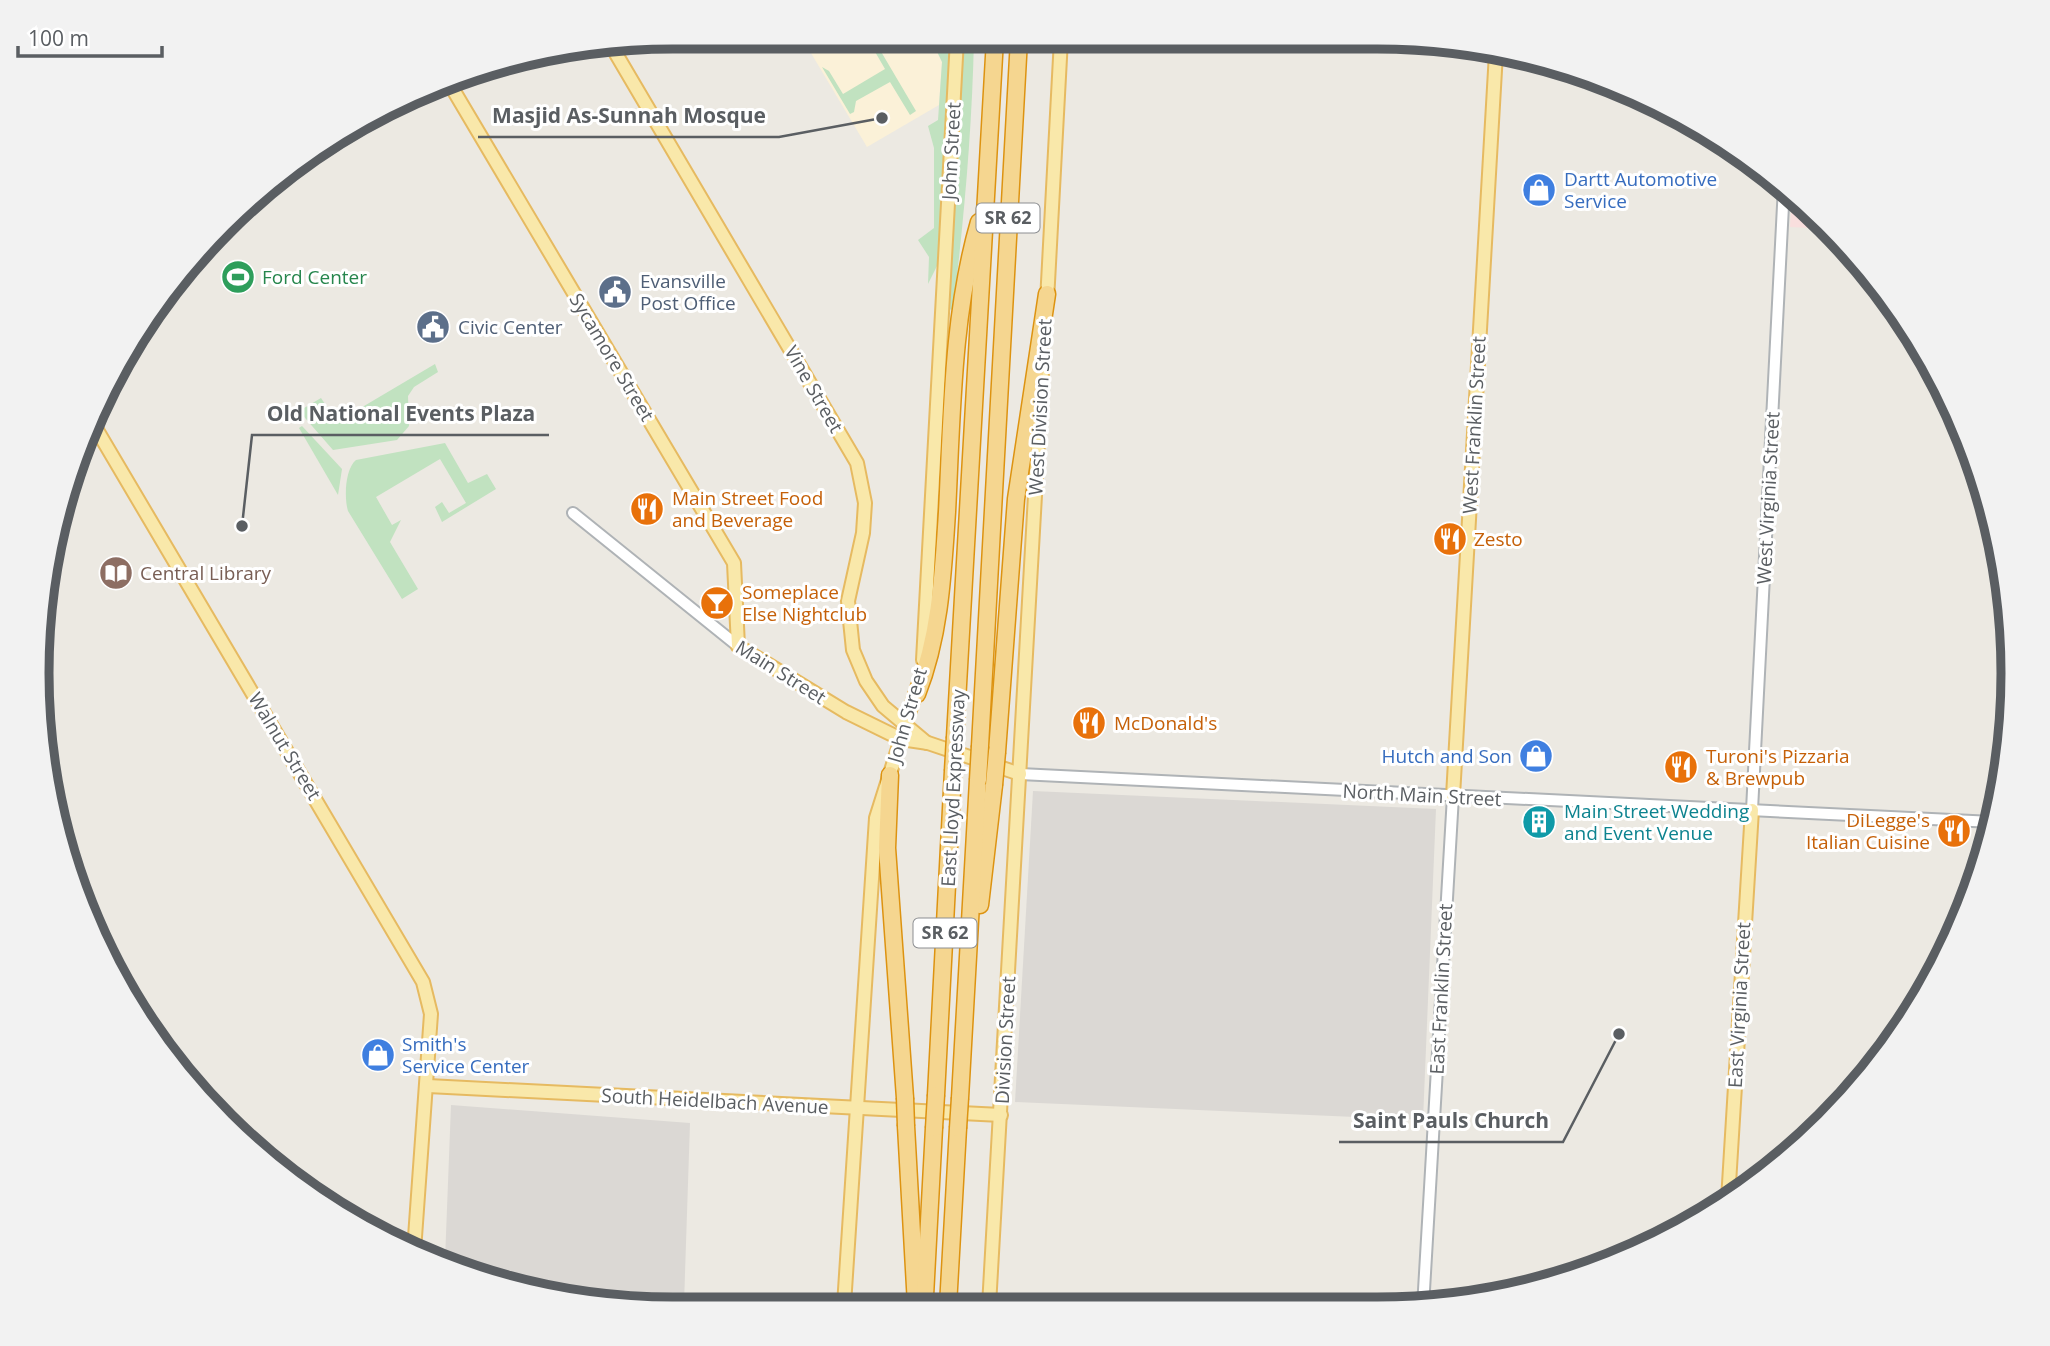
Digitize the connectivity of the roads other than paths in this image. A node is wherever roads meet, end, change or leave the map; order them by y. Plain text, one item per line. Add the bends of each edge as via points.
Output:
1 (956, 49) edge
2 (994, 49) edge
3 (1018, 49) edge
4 (1059, 49) edge
5 (614, 52) edge
6 (1496, 60) edge
7 (453, 89) edge
8 (986, 197) junction
9 (1783, 200) edge
10 (1047, 294) junction
11 (97, 431) edge
12 (573, 513) dead end
13 (738, 646) junction
14 (917, 694) junction
15 (906, 725) junction
16 (901, 739) junction
17 (928, 744) junction
18 (1020, 774) junction
19 (890, 775) junction
20 (1453, 796) junction
21 (1752, 810) junction
22 (1983, 822) edge
23 (968, 976) junction
24 (428, 1086) junction
25 (856, 1107) junction
26 (1001, 1115) junction
27 (1729, 1189) edge
28 (415, 1241) edge
29 (1424, 1295) edge
30 (844, 1297) edge
31 (916, 1297) edge
32 (925, 1297) edge
33 (949, 1297) edge
34 (990, 1297) edge

1 - 14 main road, John Street via 923,655
2 - 8 highway, SR 62
3 - 23 highway, East Lloyd Expressway / SR 62, bridge
4 - 10 main road, West Division Street
5 - 15 main road, Vine Street via 857,463 864,525 848,601 849,635 872,691
6 - 20 main road, West Franklin Street
7 - 13 main road, Sycamore Street via 731,556
8 - 14 highway via 966,273 958,341 939,607 931,658
8 - 32 highway, East Lloyd Expressway / SR 62, bridge
9 - 21 street, West Virginia Street
10 - 18 main road, West Division Street
10 - 23 highway, bridge via 1016,499 994,785
11 - 24 main road, Walnut Street via 423,982 431,1014
12 - 13 street, Main Street
13 - 16 main road, Main Street via 846,712
14 - 15 main road, John Street
15 - 16 main road, John Street
15 - 17 main road, Vine Street
16 - 17 main road, Main Street
16 - 19 main road, John Street
17 - 18 main road, Main Street
18 - 20 street, North Main Street
18 - 26 main road, Division Street
19 - 25 main road, John Street via 876,818
19 - 31 highway, bridge via 887,848
20 - 21 street, North Main Street
20 - 29 street, East Franklin Street
21 - 22 street, North Main Street
21 - 27 main road, East Virginia Street
23 - 33 highway, East Lloyd Expressway / SR 62, bridge
24 - 25 main road, South Heidelbach Avenue
24 - 28 main road, Walnut Street
25 - 26 main road, South Heidelbach Avenue
25 - 30 main road, John Street
26 - 34 main road, Division Street

